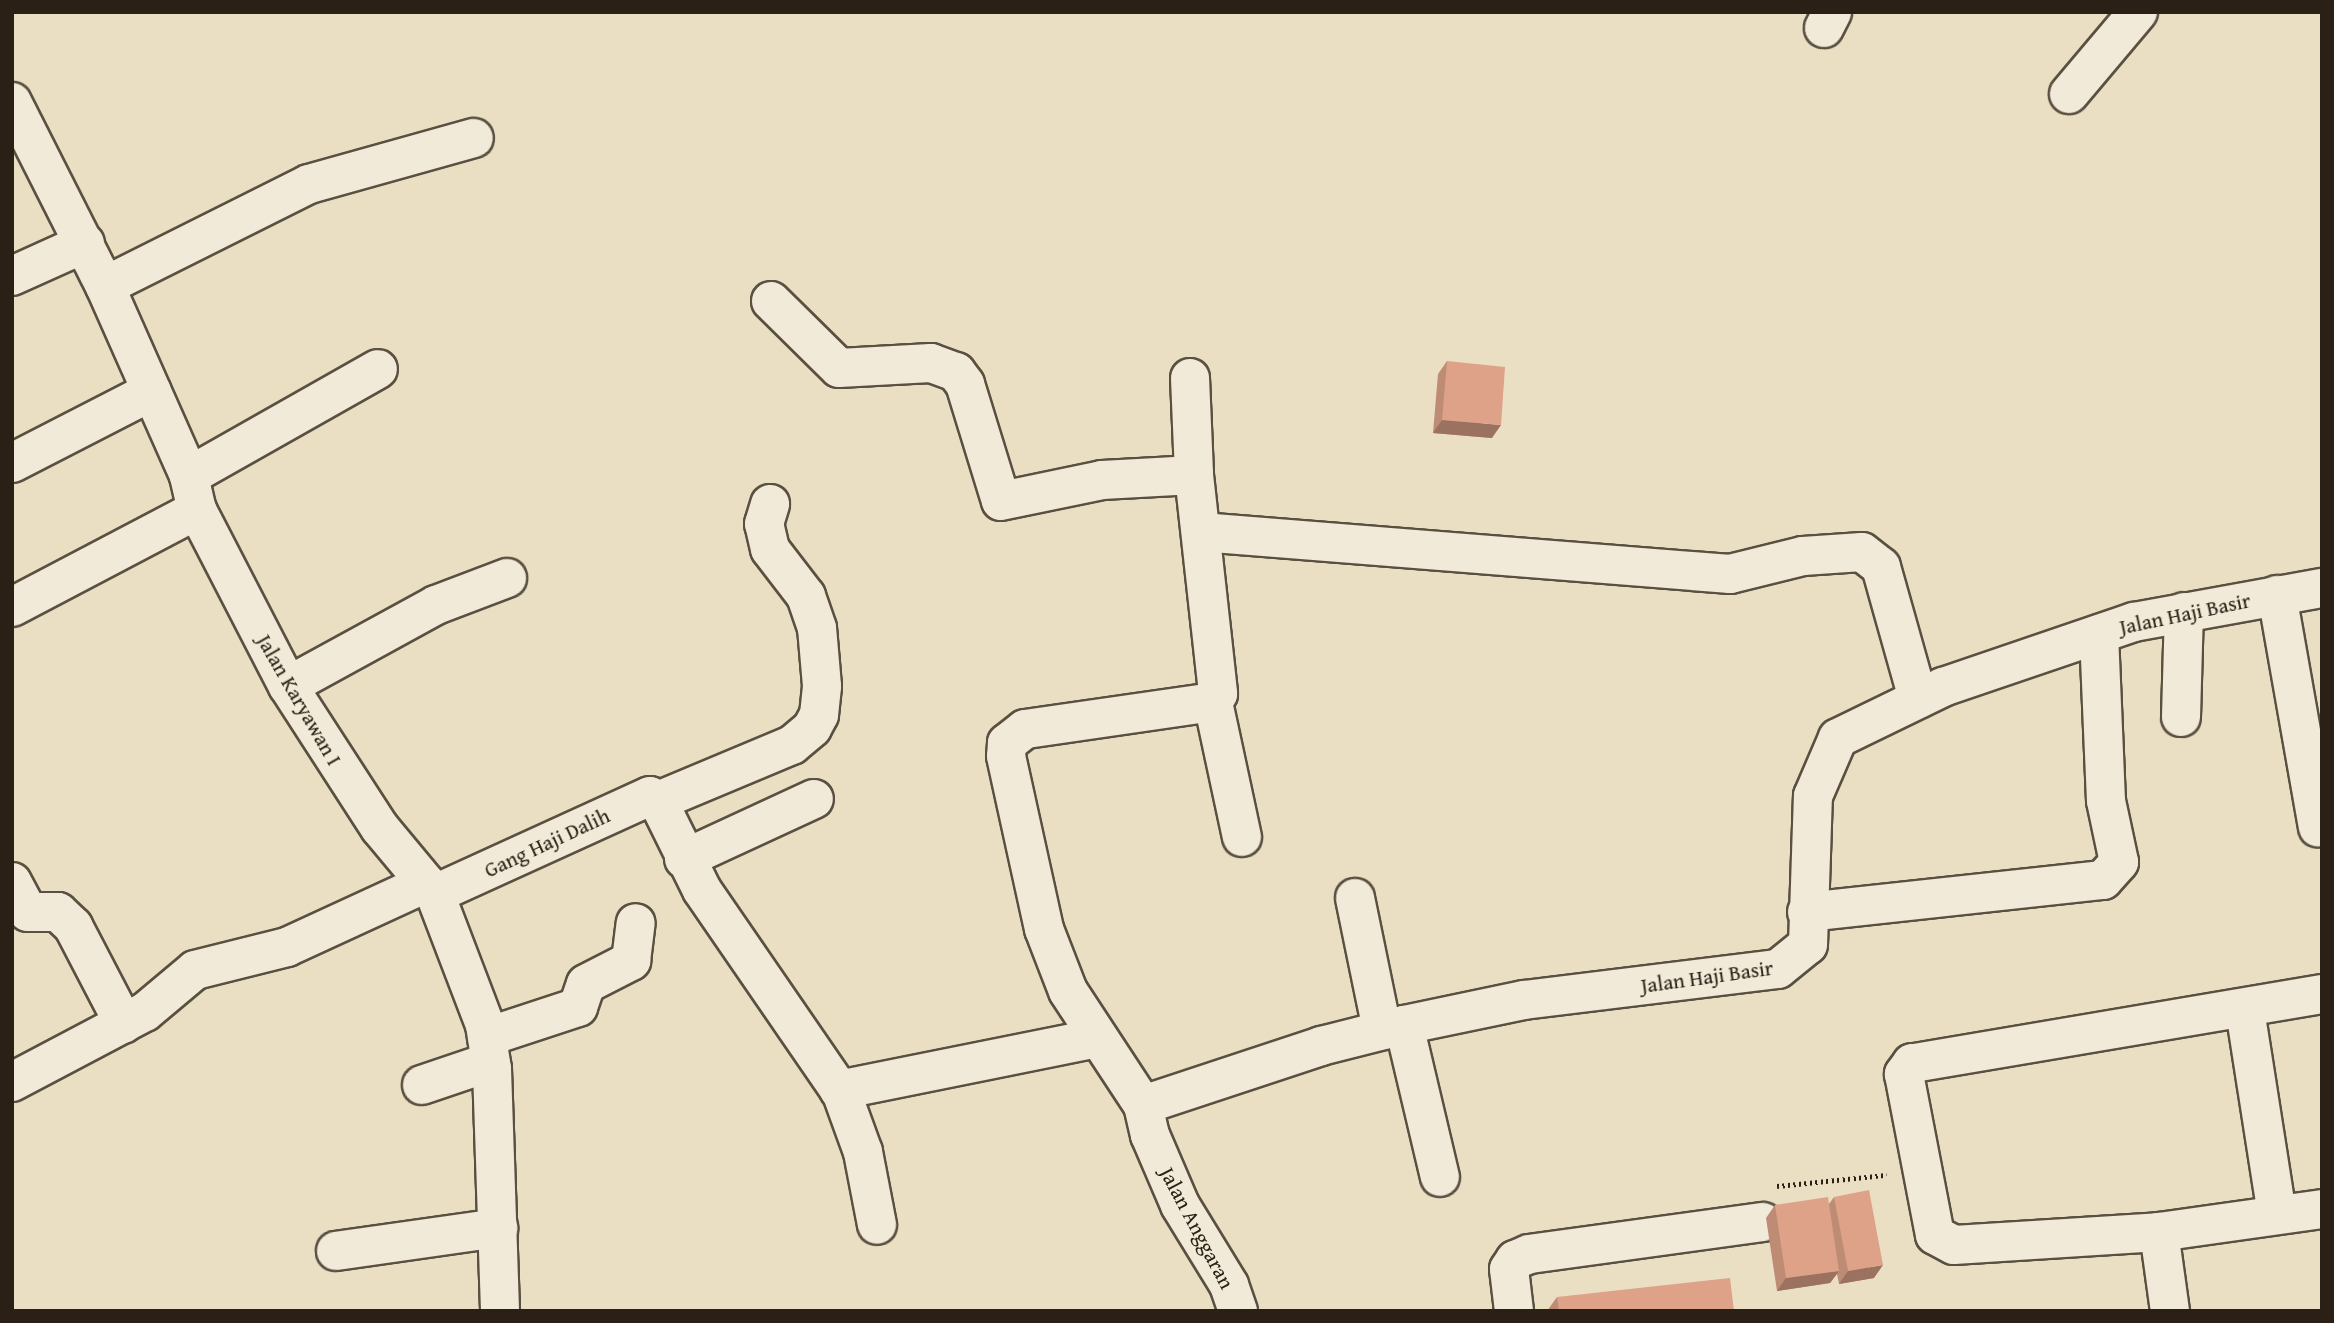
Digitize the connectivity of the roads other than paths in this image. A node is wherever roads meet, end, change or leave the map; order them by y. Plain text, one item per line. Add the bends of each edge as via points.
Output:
1 (2138, 12) edge
2 (2069, 94) dead end
3 (14, 117) edge
4 (474, 138) dead end
5 (85, 243) junction
6 (12, 276) edge
7 (105, 286) junction
8 (771, 301) dead end
9 (377, 369) dead end
10 (1190, 378) dead end
11 (152, 391) junction
12 (12, 463) edge
13 (1194, 475) junction
14 (193, 493) junction
15 (770, 504) dead end
16 (1201, 532) junction
17 (508, 578) dead end
18 (2322, 588) edge
19 (2277, 595) junction
20 (12, 607) edge
21 (2184, 612) junction
22 (2099, 634) junction
23 (288, 686) junction
24 (1918, 699) junction
25 (1213, 702) junction
26 (2181, 717) dead end
27 (814, 799) dead end
28 (658, 801) junction
29 (2318, 827) dead end
30 (1242, 836) dead end
31 (684, 859) junction
32 (12, 882) edge
33 (431, 888) junction
34 (1354, 898) dead end
35 (1807, 912) junction
36 (636, 923) dead end
37 (2322, 994) edge
38 (2245, 1010) junction
39 (124, 1024) junction
40 (1393, 1028) junction
41 (1097, 1038) junction
42 (489, 1049) junction
43 (12, 1082) edge
44 (422, 1085) dead end
45 (839, 1090) junction
46 (1143, 1105) junction
47 (1440, 1177) dead end
48 (1765, 1204) road end
49 (2322, 1209) edge
50 (2277, 1215) junction
51 (877, 1225) dead end
52 (498, 1228) junction
53 (2159, 1231) junction
54 (336, 1251) dead end
55 (500, 1311) edge
56 (1238, 1311) edge
57 (1514, 1311) edge
58 (2170, 1311) edge

1 - 2 street
3 - 5 street, Jalan Karyawan I
4 - 7 street via 309,184
5 - 6 street
5 - 7 street, Jalan Karyawan I
7 - 11 street, Jalan Karyawan I
8 - 13 street via 839,368 931,363 956,372 965,384 1001,501 1102,480
9 - 14 street
10 - 13 street
11 - 12 street
11 - 14 street, Jalan Karyawan I
13 - 16 street
14 - 20 street
14 - 23 street, Jalan Karyawan I
15 - 28 street via 764,524 769,549 806,596 817,628 822,687 819,715 792,745
16 - 24 street via 1730,574 1803,556 1861,552 1881,567
16 - 25 street via 1218,694
17 - 23 street via 436,605
18 - 19 street, Jalan Haji Basir
19 - 21 street, Jalan Haji Basir
19 - 29 street
21 - 22 street, Jalan Haji Basir
21 - 26 street
22 - 24 street, Jalan Haji Basir
22 - 35 street via 2106,801 2119,862 2103,880
23 - 33 street, Jalan Karyawan I via 342,774
24 - 35 street, Jalan Haji Basir via 1834,742 1813,796
25 - 30 street
25 - 41 street via 1025,729 1007,743 1044,929 1068,992
27 - 31 street
28 - 31 street
28 - 33 street, Gang Haji Dalih via 650,796
31 - 45 street
32 - 39 street via 28,912 58,912 72,926
33 - 39 street via 287,947 195,970
33 - 42 street, Jalan Karyawan I
34 - 40 street
35 - 40 street, Jalan Haji Basir via 1808,945 1778,969 1524,1000
36 - 42 street via 631,961 586,984 578,1007
37 - 38 street
38 - 50 street
38 - 53 street via 1912,1063 1904,1074 1935,1235 1954,1245
39 - 43 street
40 - 46 street, Jalan Haji Basir
40 - 47 street
41 - 45 street
41 - 46 street
42 - 44 street
42 - 52 street, Jalan Karyawan I
45 - 51 street via 863,1152
46 - 56 street, Jalan Anggaran via 1150,1135 1180,1205 1229,1286
48 - 57 street via 1529,1254 1515,1260 1509,1269
49 - 50 street
50 - 53 street
52 - 54 street
52 - 55 street, Jalan Karyawan I
53 - 58 street

